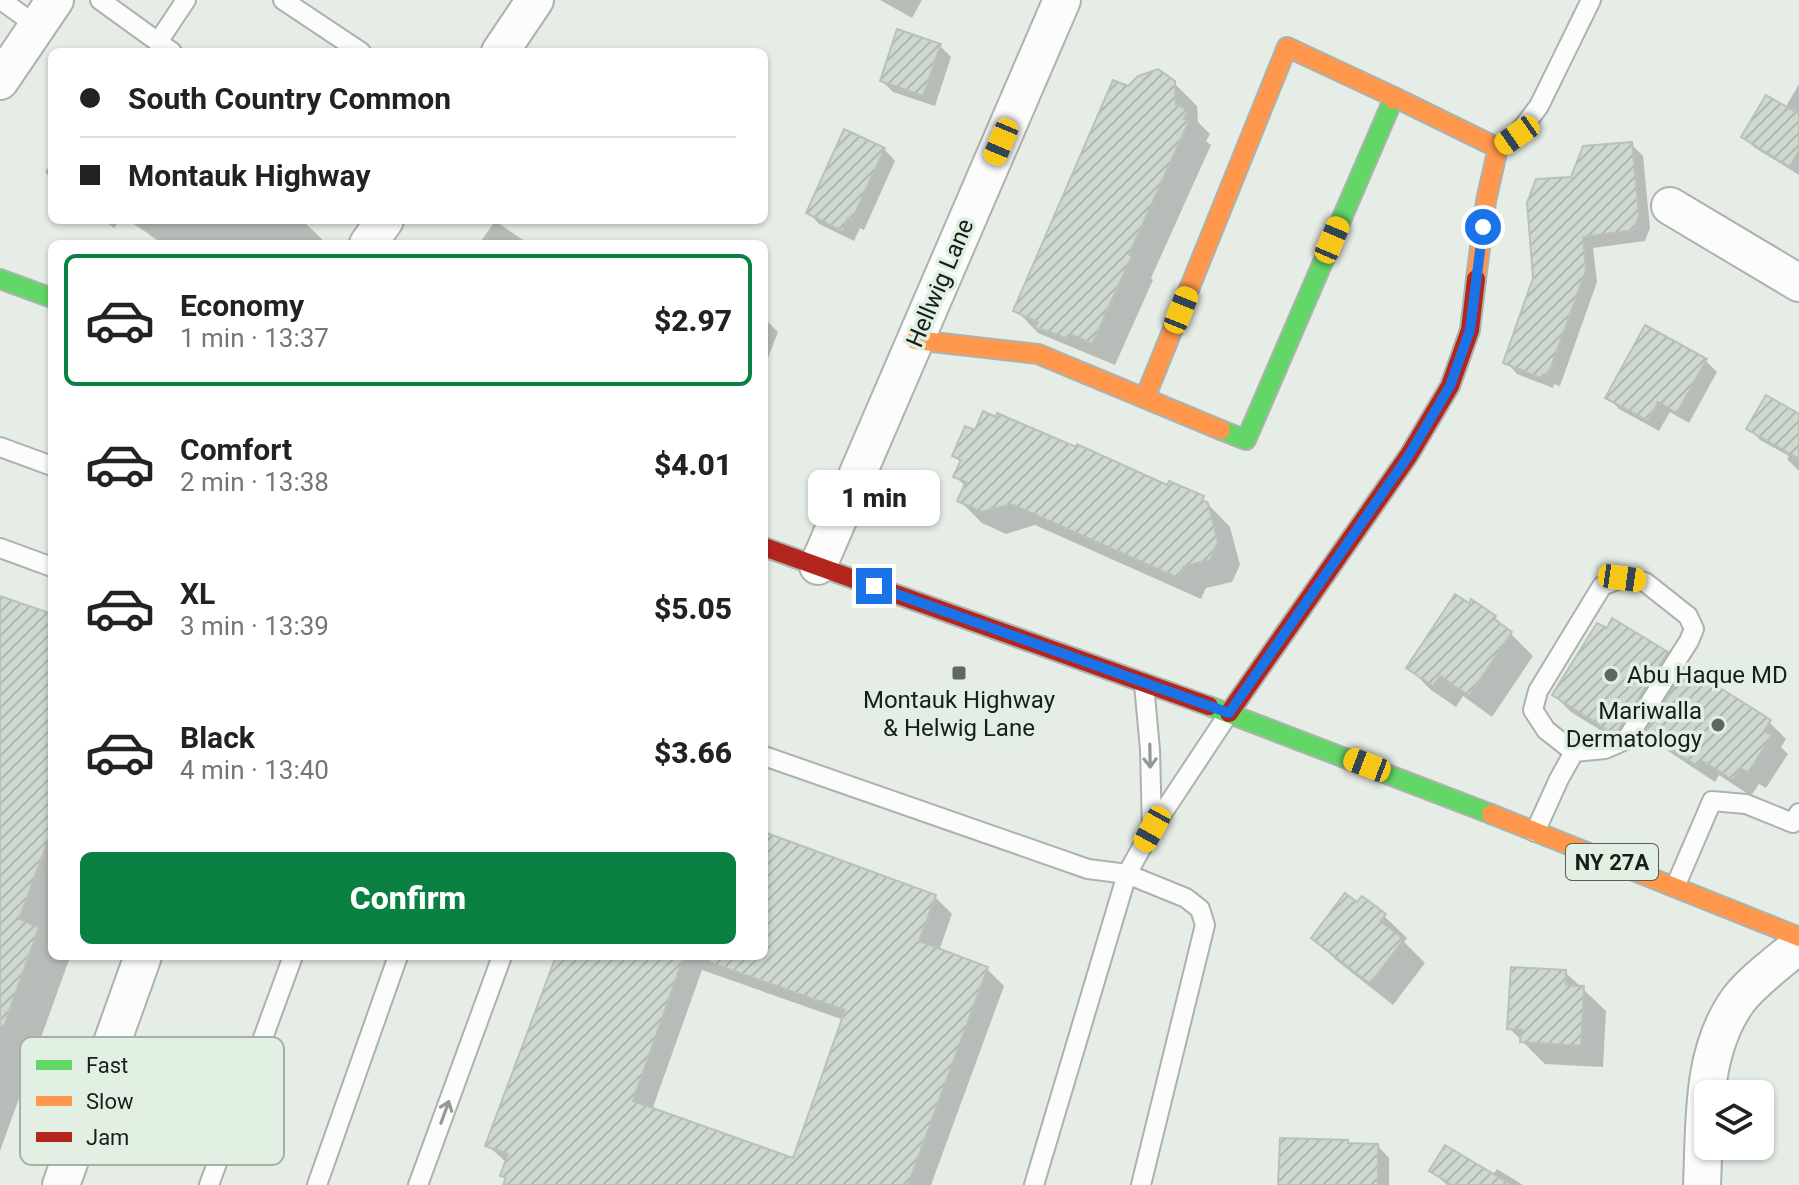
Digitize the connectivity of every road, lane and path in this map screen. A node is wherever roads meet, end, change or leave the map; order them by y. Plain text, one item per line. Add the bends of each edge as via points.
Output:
1 (1, 0) edge
2 (100, 0) edge
3 (186, 0) edge
4 (283, 0) edge
5 (535, 0) edge
6 (1062, 0) edge
7 (1591, 0) edge
8 (46, 13) edge
9 (165, 47) edge
10 (355, 48) edge
11 (503, 48) edge
12 (0, 81) edge
13 (1394, 97) junction
14 (1498, 148) junction
15 (1670, 206) dead end
16 (0, 279) edge
17 (1799, 283) edge
18 (48, 297) edge
19 (915, 340) junction
20 (1145, 398) junction
21 (0, 447) edge
22 (48, 465) edge
23 (0, 548) edge
24 (768, 548) edge
25 (48, 566) edge
26 (818, 566) junction
27 (1144, 682) junction
28 (1229, 713) junction
29 (1574, 752) junction
30 (768, 757) edge
31 (1799, 813) edge
32 (1152, 829) junction
33 (1535, 832) junction
34 (1127, 874) junction
35 (1675, 887) junction
36 (1799, 937) edge
37 (1799, 945) edge
38 (141, 960) edge
39 (292, 960) edge
40 (397, 960) edge
41 (501, 960) edge
42 (104, 1037) edge
43 (263, 1037) edge
44 (66, 1165) edge
45 (216, 1165) edge
46 (61, 1185) edge
47 (209, 1185) edge
48 (317, 1185) edge
49 (418, 1185) edge
50 (1034, 1185) edge
51 (1141, 1185) edge
52 (1702, 1185) edge

1 - 8 lane
2 - 9 lane
3 - 9 lane
4 - 10 lane
5 - 11 street
6 - 19 street, Hellwig Lane
7 - 14 lane via 1539,106 1517,135
8 - 12 street
13 - 14 street
13 - 20 street via 1246,440
13 - 20 street via 1287,47
14 - 28 street via 1470,330 1450,386 1409,455
15 - 17 street
16 - 18 street
19 - 20 street via 1038,354
19 - 26 street, Hellwig Lane
21 - 22 lane
23 - 25 lane
24 - 26 street, NY 27A
26 - 27 street, NY 27A
27 - 28 street, NY 27A
27 -> 32 lane
28 - 32 lane
28 - 33 street, NY 27A
29 - 29 lane via 1605,749 1626,740 1689,641 1694,629 1688,616 1645,582 1622,578 1602,586 1538,691 1533,710 1546,730
29 - 33 lane
30 - 34 lane via 1088,869
31 - 35 lane via 1793,823 1746,804 1712,801
32 - 34 lane
33 - 35 street, NY 27A
34 - 50 lane
34 - 51 lane via 1186,898 1200,909 1205,925
35 - 36 street, NY 27A
37 - 52 street via 1746,992 1723,1028 1707,1090
38 - 42 street
39 - 43 lane
40 - 48 lane
49 -> 41 lane
44 - 46 street
45 - 47 lane

